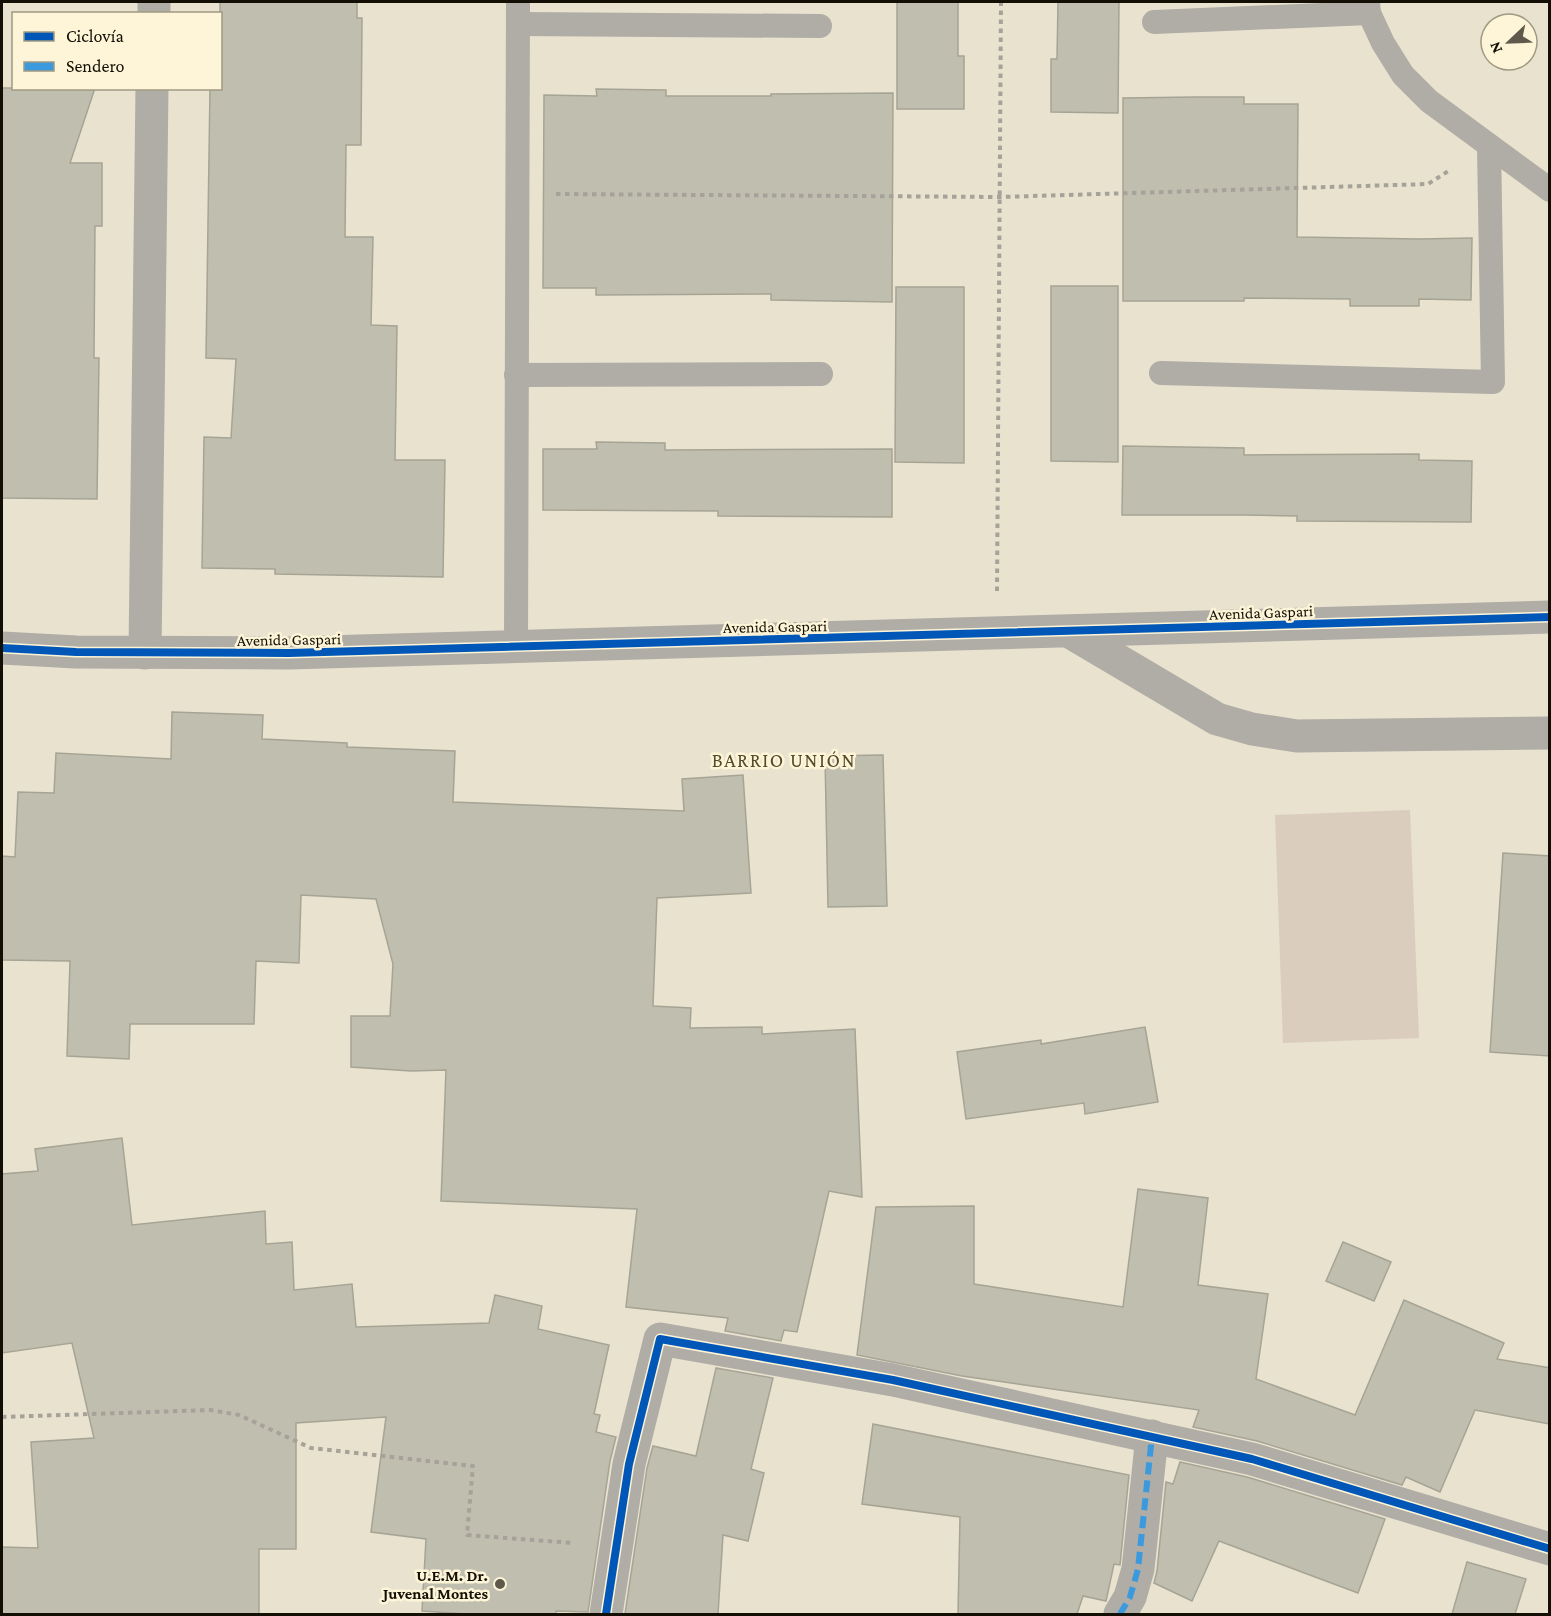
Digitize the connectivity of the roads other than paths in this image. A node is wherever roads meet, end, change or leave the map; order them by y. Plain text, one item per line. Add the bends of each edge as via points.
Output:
1 (1368, 7) edge
2 (518, 13) edge
3 (1154, 22) dead end
4 (820, 26) dead end
5 (152, 90) edge
6 (1489, 146) junction
7 (1550, 190) edge
8 (1161, 373) dead end
9 (821, 374) dead end
10 (516, 375) junction
11 (1550, 617) edge
12 (1070, 632) junction
13 (516, 647) junction
14 (2, 648) edge
15 (145, 653) junction
16 (1550, 733) edge
17 (1152, 1436) junction
18 (1550, 1549) edge
19 (606, 1614) edge
20 (1120, 1614) edge

1 - 3 lane
1 - 6 lane via 1383,43 1403,75 1429,101
2 - 4 lane
2 - 10 lane
5 - 15 street
6 - 7 lane
6 - 8 lane via 1492,382
9 - 10 lane
10 - 13 lane
11 - 12 street, Avenida Gaspari
12 - 13 street, Avenida Gaspari
12 - 16 street via 1217,719 1252,729 1297,736
13 - 15 street, Avenida Gaspari
14 - 15 street, Avenida Gaspari
17 - 18 street via 1252,1459
17 - 19 street via 893,1380 660,1339 629,1464
17 - 20 street via 1138,1569

